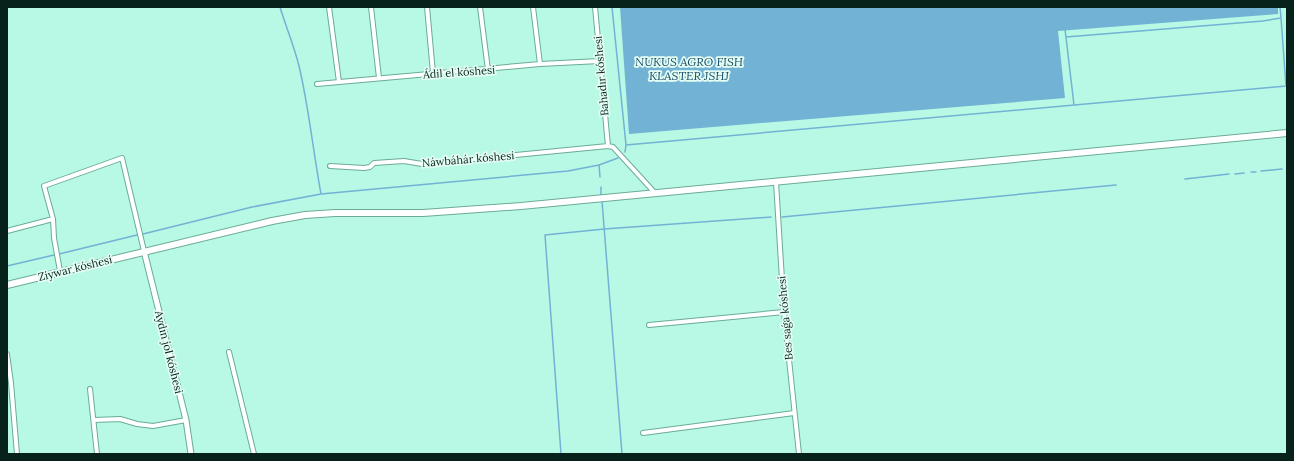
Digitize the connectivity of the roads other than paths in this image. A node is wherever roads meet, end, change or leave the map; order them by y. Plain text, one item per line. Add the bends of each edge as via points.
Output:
1 (328, 7) edge
2 (371, 7) edge
3 (427, 7) edge
4 (480, 7) edge
5 (533, 7) edge
6 (595, 7) edge
7 (600, 61) junction
8 (540, 64) junction
9 (488, 70) junction
10 (433, 73) junction
11 (379, 78) junction
12 (339, 82) junction
13 (317, 84) dead end
14 (1287, 133) edge
15 (608, 146) junction
16 (330, 166) dead end
17 (776, 182) junction
18 (655, 193) junction
19 (53, 219) junction
20 (7, 231) edge
21 (144, 251) junction
22 (60, 271) junction
23 (7, 284) edge
24 (784, 312) junction
25 (649, 325) dead end
26 (229, 352) dead end
27 (7, 354) edge
28 (9, 384) edge
29 (90, 389) dead end
30 (794, 413) junction
31 (94, 420) junction
32 (186, 420) junction
33 (643, 432) dead end
34 (16, 454) edge
35 (97, 454) edge
36 (191, 454) edge
37 (254, 454) edge
38 (799, 454) edge

1 - 12 street
2 - 11 street
3 - 10 street
4 - 9 street
5 - 8 street
6 - 7 street, Bahadır kóshesi
7 - 8 street, Ádil el kóshesi
7 - 15 street, Bahadır kóshesi
8 - 9 street, Ádil el kóshesi
9 - 10 street, Ádil el kóshesi
10 - 11 street, Ádil el kóshesi
11 - 12 street, Ádil el kóshesi
12 - 13 street, Ádil el kóshesi
14 - 17 main road, Ziywar kóshesi
15 - 16 street, Náwbáhár kóshesi via 422,164 404,161 374,163 364,168
15 - 18 street via 613,147
17 - 18 main road, Ziywar kóshesi
17 - 24 street, Bes saǵa kóshesi
18 - 21 main road, Ziywar kóshesi via 423,213 305,215
19 - 20 street
19 - 21 street via 44,186 122,158
19 - 22 street
21 - 22 main road, Ziywar kóshesi
21 - 32 street, Aydın jol kóshesi
22 - 23 main road, Ziywar kóshesi
24 - 25 street
24 - 30 street, Bes saǵa kóshesi
26 - 37 street
27 - 28 street
28 - 34 street
29 - 31 street
30 - 33 street
30 - 38 street, Bes saǵa kóshesi
31 - 32 street via 120,419 153,426
31 - 35 street
32 - 36 street, Aydın jol kóshesi

